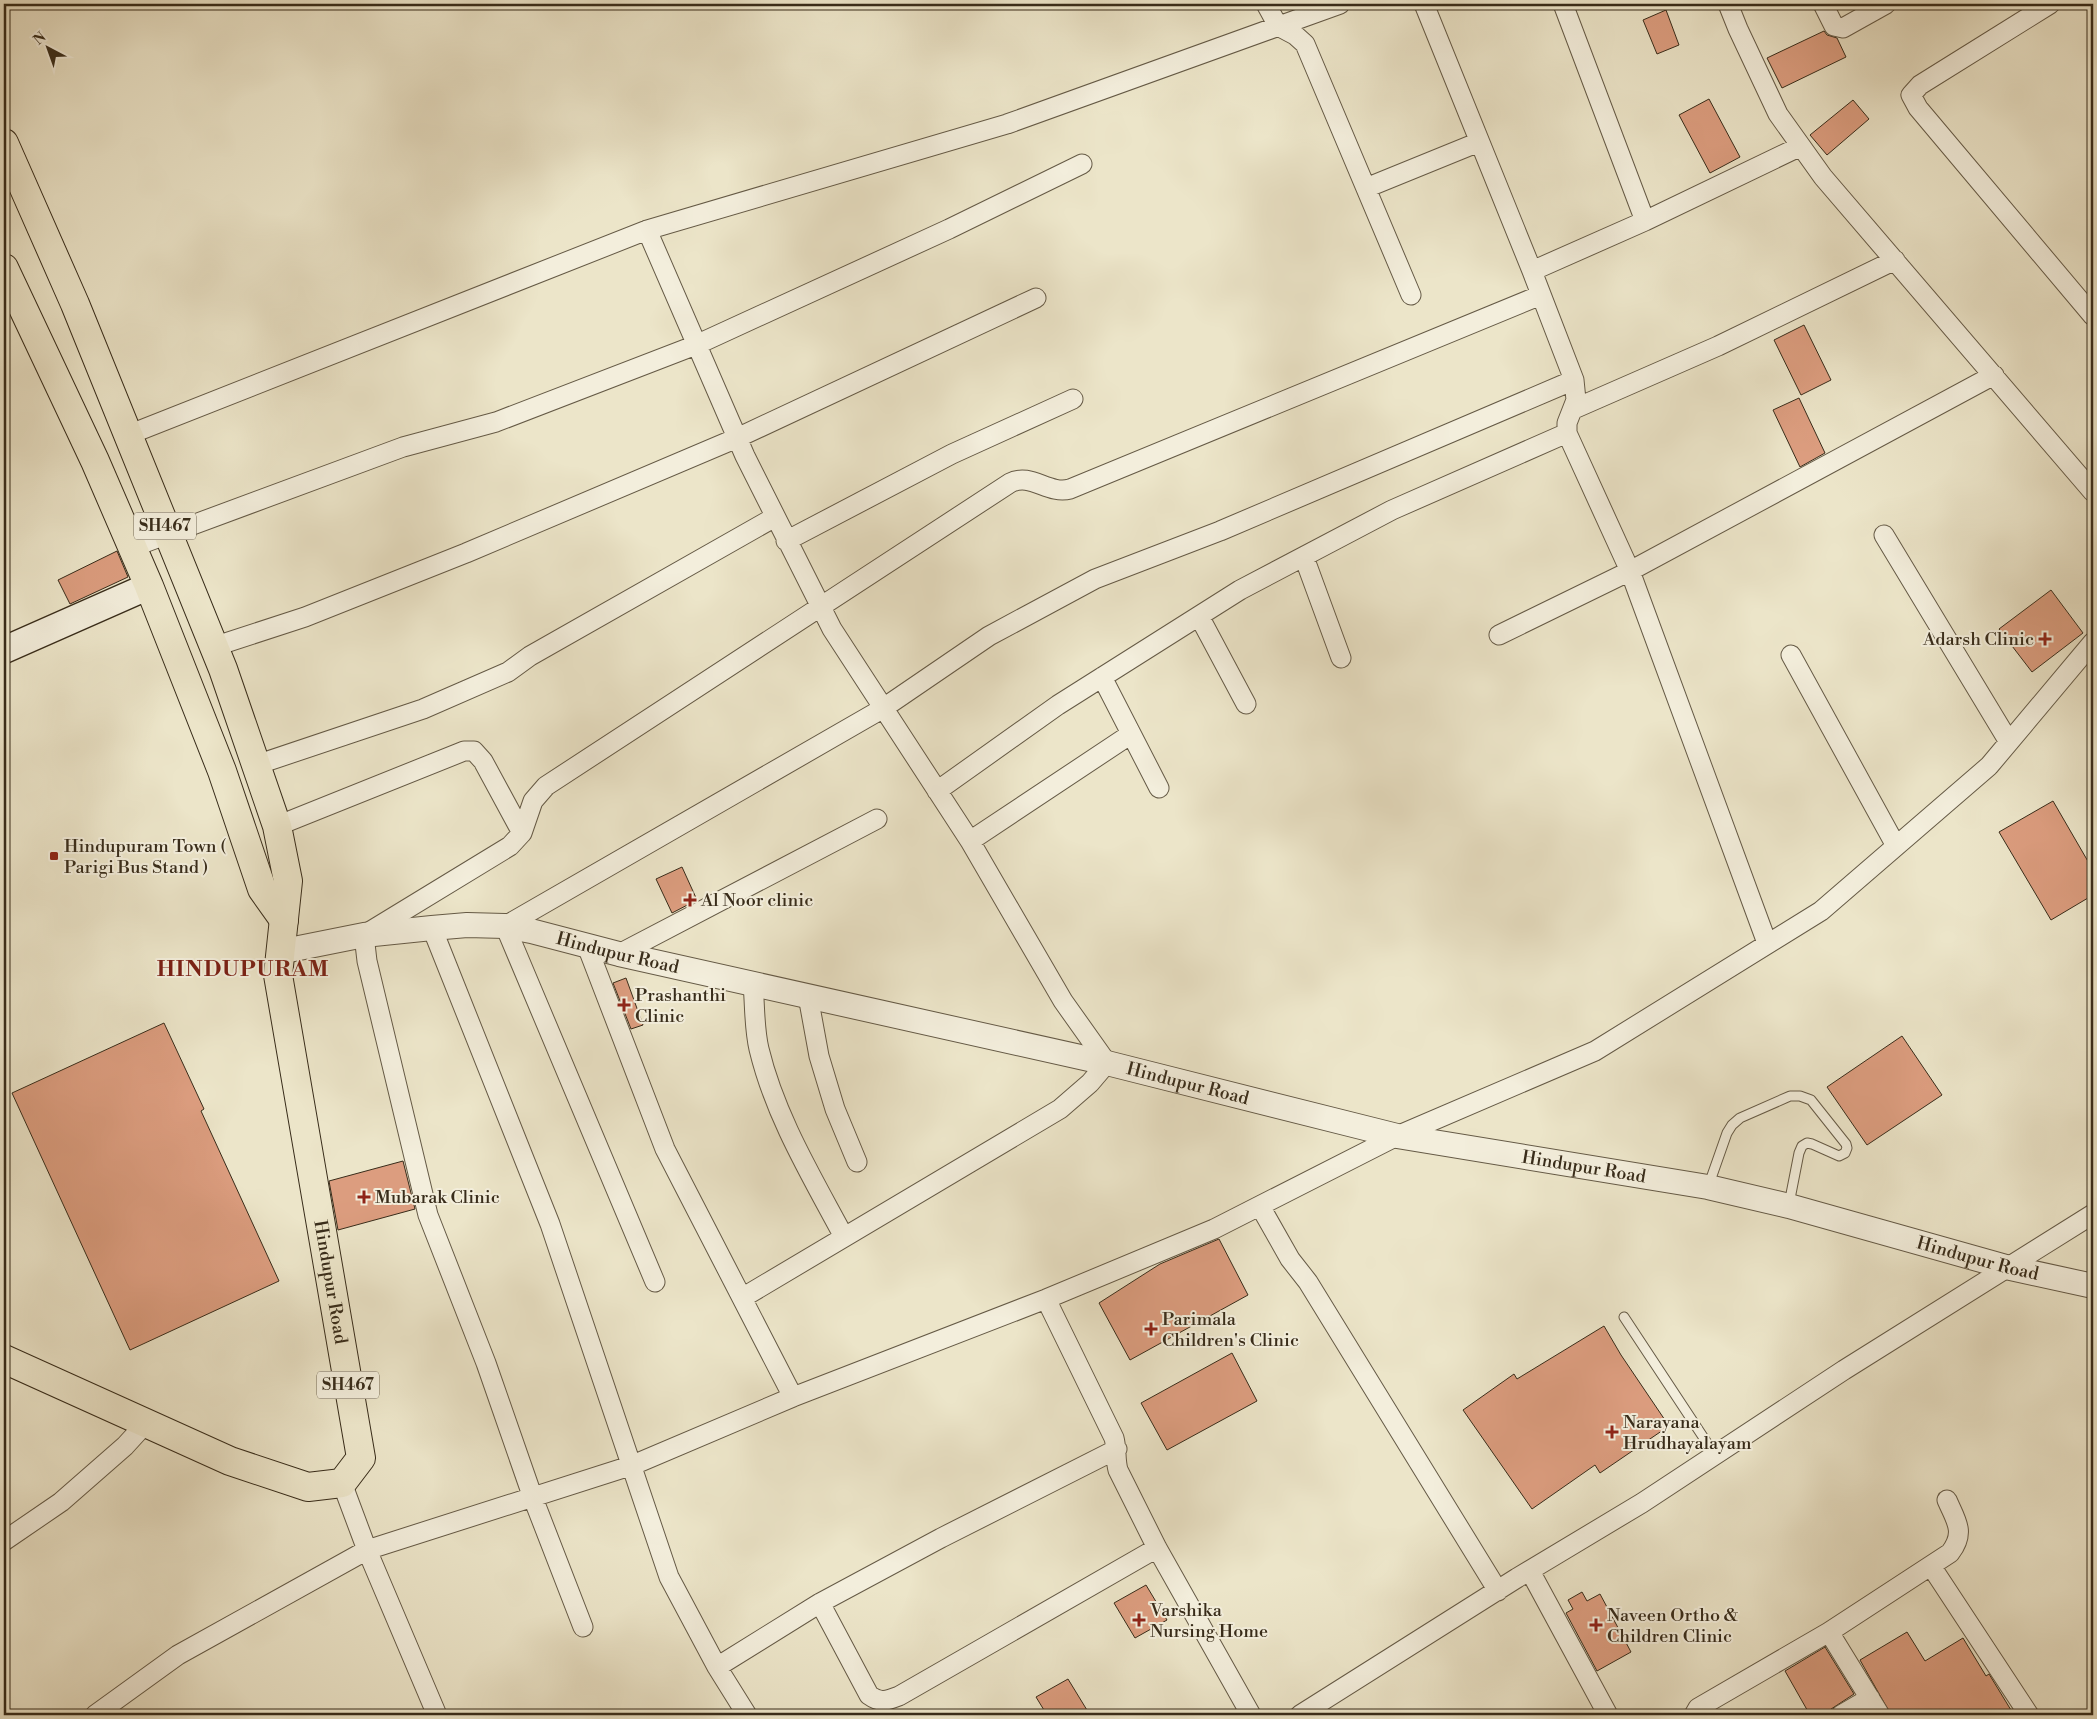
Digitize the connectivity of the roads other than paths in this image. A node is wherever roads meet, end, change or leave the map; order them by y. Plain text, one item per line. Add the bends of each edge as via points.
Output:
1 (1266, 4) edge
2 (1340, 4) edge
3 (1424, 4) edge
4 (1563, 4) edge
5 (1728, 4) edge
6 (1823, 4) edge
7 (1886, 4) edge
8 (2050, 4) edge
9 (1278, 26) junction
10 (1479, 142) junction
11 (4, 143) edge
12 (1801, 146) junction
13 (1082, 164) dead end
14 (1366, 188) junction
15 (1645, 221) junction
16 (647, 230) junction
17 (1895, 260) junction
18 (4, 268) edge
19 (1532, 271) junction
20 (1411, 295) dead end
21 (1542, 295) junction
22 (1036, 298) dead end
23 (2093, 316) edge
24 (696, 346) junction
25 (1994, 375) junction
26 (1574, 380) junction
27 (1073, 399) dead end
28 (1574, 409) junction
29 (1567, 433) junction
30 (128, 435) junction
31 (737, 438) junction
32 (2093, 492) edge
33 (775, 517) junction
34 (168, 534) junction
35 (1884, 535) dead end
36 (786, 540) junction
37 (133, 547) junction
38 (1304, 557) junction
39 (1630, 571) junction
40 (149, 586) junction
41 (821, 607) junction
42 (1199, 616) junction
43 (1499, 635) dead end
44 (2093, 642) edge
45 (213, 646) junction
46 (4, 650) edge
47 (1791, 655) dead end
48 (1340, 658) dead end
49 (1102, 677) junction
50 (1246, 704) dead end
51 (882, 708) junction
52 (1131, 734) junction
53 (2010, 742) junction
54 (256, 765) junction
55 (1159, 788) dead end
56 (937, 791) junction
57 (877, 819) dead end
58 (277, 826) junction
59 (522, 833) junction
60 (970, 841) junction
61 (1896, 846) junction
62 (284, 920) junction
63 (505, 926) junction
64 (432, 928) junction
65 (364, 934) junction
66 (1767, 943) junction
67 (587, 946) junction
68 (280, 952) junction
69 (618, 954) junction
70 (753, 984) junction
71 (808, 996) junction
72 (1107, 1063) junction
73 (1397, 1136) junction
74 (857, 1162) dead end
75 (1708, 1187) junction
76 (1260, 1206) junction
77 (1789, 1206) junction
78 (2093, 1214) edge
79 (844, 1237) junction
80 (2006, 1267) junction
81 (655, 1282) dead end
82 (2093, 1286) edge
83 (742, 1298) junction
84 (1046, 1299) junction
85 (1624, 1317) dead end
86 (4, 1359) edge
87 (793, 1397) junction
88 (146, 1423) junction
89 (1117, 1449) junction
90 (1715, 1455) junction
91 (632, 1466) junction
92 (342, 1483) junction
93 (532, 1498) junction
94 (1947, 1500) dead end
95 (4, 1541) edge
96 (1157, 1548) junction
97 (367, 1550) junction
98 (1931, 1566) junction
99 (1530, 1571) junction
100 (1498, 1591) junction
101 (820, 1603) junction
102 (583, 1627) dead end
103 (1829, 1632) junction
104 (716, 1667) junction
105 (1870, 1698) junction
106 (95, 1715) edge
107 (436, 1715) edge
108 (747, 1715) edge
109 (1251, 1715) edge
110 (1300, 1715) edge
111 (1608, 1715) edge
112 (1694, 1715) edge
113 (1841, 1715) edge
114 (1880, 1715) edge
115 (2029, 1715) edge

1 - 9 street
2 - 9 street
3 - 10 street
4 - 15 street
5 - 12 street via 1778,114
6 - 7 street via 1834,26 1843,28
8 - 23 street via 1920,85 1911,95 1918,108
9 - 14 street via 1305,44
9 - 16 street via 1007,124
10 - 14 street
10 - 19 street
11 - 30 main road, SH467
12 - 15 street
12 - 17 street via 1823,177
13 - 24 street
14 - 20 street
15 - 19 street
16 - 24 street
16 - 30 street
17 - 25 street
17 - 28 street via 1718,346
18 - 37 main road, SH467
19 - 21 street
21 - 26 street
21 - 41 street via 1070,489 1061,492 1026,479 1017,479
22 - 31 street
24 - 31 street
24 - 34 street via 496,422 403,447
25 - 32 street
25 - 39 street
26 - 28 street
26 - 51 street via 1220,531 1095,579 989,636
27 - 36 street via 952,454
28 - 29 street via 1567,423
29 - 38 street via 1392,510
29 - 39 street
30 - 34 main road, SH467
31 - 33 street
31 - 45 street via 439,564 305,617
33 - 36 street
33 - 54 street via 530,656 508,672 423,709
34 - 37 street
34 - 45 main road, SH467
35 - 53 street
36 - 41 street
37 - 40 main road, SH467
38 - 42 street via 1240,590
38 - 48 street
39 - 43 street
39 - 66 street
40 - 46 main road
40 - 62 main road, SH467 via 222,771 262,889
41 - 51 street
41 - 59 street via 546,786 533,801
42 - 49 street
42 - 50 street
44 - 53 street
45 - 54 main road, SH467
47 - 61 street
49 - 52 street
49 - 56 street
51 - 56 street
51 - 63 street
52 - 55 street
52 - 60 street
53 - 61 street via 1989,766
54 - 58 main road, SH467
56 - 60 street
57 - 69 street
58 - 59 street via 464,751 474,751 483,761
58 - 62 main road, SH467 via 288,881
59 - 65 street via 510,846
60 - 72 street via 1064,1001
61 - 66 street via 1821,911
62 - 68 main road, Hindupur Road / SH467
63 - 64 street, Hindupur Road
63 - 67 street, Hindupur Road
63 - 81 street
64 - 65 street, Hindupur Road
64 - 91 street via 550,1224
65 - 68 street, Hindupur Road
65 - 93 street via 367,961 428,1215 486,1363
66 - 73 street via 1595,1050
67 - 69 street, Hindupur Road
67 - 83 street via 665,1149
68 - 92 main road, Hindupur Road / SH467 via 278,974 360,1458
69 - 70 street, Hindupur Road
70 - 71 street, Hindupur Road
70 - 79 street via 759,1047 771,1091
71 - 72 street, Hindupur Road
71 - 74 street via 819,1056 835,1109
72 - 73 street, Hindupur Road
72 - 79 street via 1090,1083 1060,1108
73 - 75 street, Hindupur Road
73 - 76 street
75 - 77 street, Hindupur Road
75 - 77 lane via 1732,1125 1740,1118 1790,1096 1800,1096 1810,1100 1847,1148 1839,1156 1812,1144 1802,1146
76 - 84 street
76 - 100 street
77 - 80 street, Hindupur Road
78 - 80 street
79 - 83 street
80 - 82 street, Hindupur Road
80 - 90 street
83 - 87 street
84 - 87 street
84 - 89 street
85 - 90 lane
86 - 88 main road
87 - 91 street
88 - 92 main road via 230,1461 308,1487
88 - 95 street via 125,1446 61,1502
89 - 96 street via 1115,1460 1118,1470
89 - 101 street
90 - 99 street
91 - 93 street
91 - 104 street via 669,1577
92 - 97 street
93 - 97 street
93 - 102 street
94 - 98 street via 1959,1530 1958,1543
96 - 101 street via 886,1702 869,1694
96 - 109 street
97 - 106 street via 178,1655
97 - 107 street
98 - 103 street
98 - 115 street
99 - 100 street
99 - 111 street
100 - 110 street
101 - 104 street
103 - 105 street
103 - 112 street via 1698,1708
104 - 108 street
105 - 113 street
105 - 114 street

